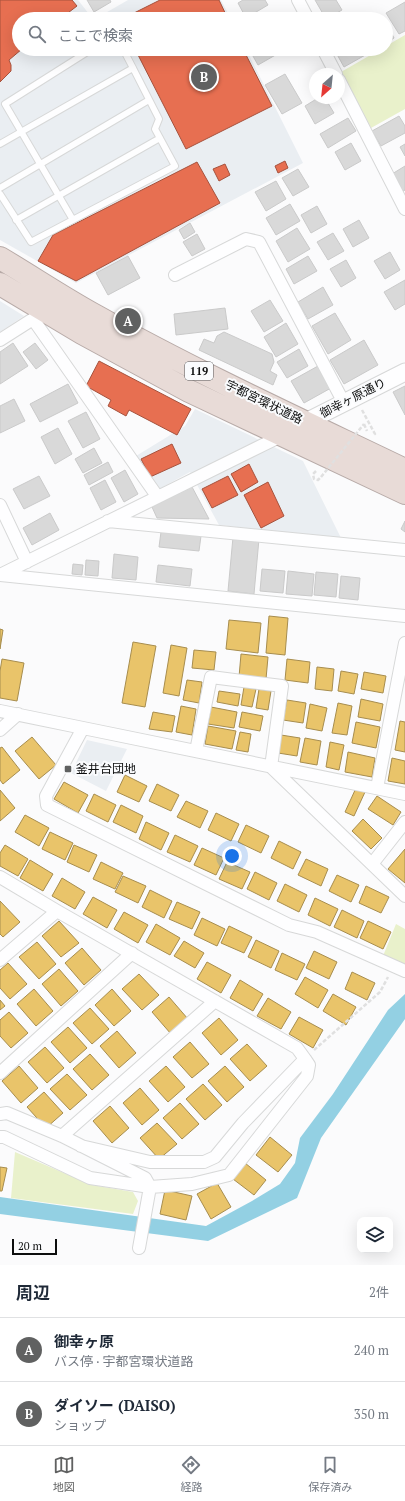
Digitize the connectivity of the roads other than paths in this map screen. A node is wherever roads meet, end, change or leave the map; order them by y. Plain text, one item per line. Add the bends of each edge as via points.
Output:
1 (298, 0) edge
2 (304, 12) edge
3 (81, 56) edge
4 (127, 56) edge
5 (327, 56) edge
6 (133, 68) junction
7 (333, 68) edge
8 (345, 92) edge
9 (149, 100) junction
10 (3, 106) edge
11 (21, 131) junction
12 (160, 138) junction
13 (0, 144) edge
14 (41, 164) junction
15 (0, 188) edge
16 (0, 194) edge
17 (59, 196) junction
18 (405, 208) edge
19 (16, 220) junction
20 (73, 220) junction
21 (0, 258) edge
22 (175, 275) dead end
23 (0, 284) edge
24 (36, 313) junction
25 (0, 340) edge
26 (405, 372) edge
27 (344, 403) junction
28 (306, 422) junction
29 (281, 436) junction
30 (405, 470) edge
31 (405, 493) edge
32 (157, 496) junction
33 (0, 505) edge
34 (108, 521) junction
35 (405, 550) edge
36 (27, 562) junction
37 (0, 575) edge
38 (405, 616) edge
39 (405, 643) edge
40 (0, 711) edge
41 (18, 714) junction
42 (84, 728) junction
43 (0, 730) edge
44 (196, 751) junction
45 (271, 767) junction
46 (377, 788) junction
47 (405, 794) edge
48 (405, 822) edge
49 (372, 864) junction
50 (0, 876) edge
51 (405, 896) edge
52 (57, 911) junction
53 (132, 953) junction
54 (0, 960) edge
55 (399, 969) edge
56 (215, 1001) junction
57 (305, 1059) junction
58 (0, 1073) edge
59 (0, 1114) edge
60 (62, 1136) junction
61 (0, 1137) edge
62 (81, 1146) junction
63 (150, 1187) junction
64 (140, 1248) dead end

1 - 2 street
3 - 10 lane
4 - 6 lane
5 - 7 street
6 - 9 lane
6 - 11 lane
8 - 18 street
9 - 12 lane via 159,118 155,129
9 - 14 lane
10 - 11 lane
11 - 13 lane
11 - 14 lane
12 - 17 lane
12 - 20 lane via 175,166
14 - 15 lane
14 - 17 lane
16 - 19 lane
17 - 19 lane
17 - 20 lane
19 - 20 lane via 30,242
21 - 28 highway, 宇都宮環状道路 / 119 via 95,316
22 - 27 street via 246,239 259,242
23 - 24 highway, 宇都宮環状道路 / 119
24 - 25 street
24 - 29 highway, 宇都宮環状道路 / 119
24 - 32 street
26 - 27 street, 御幸ヶ原通り
27 - 28 street, 御幸ヶ原通り
28 - 29 street, 御幸ヶ原通り
28 - 30 highway, 宇都宮環状道路 / 119
29 - 31 highway, 宇都宮環状道路 / 119
29 - 32 street
32 - 34 street
33 - 36 street
34 - 35 street
34 - 36 street
36 - 37 street
37 - 38 street
39 - 46 street
40 - 41 street
41 - 42 street
41 - 43 street
42 - 44 street
42 - 55 street via 46,796 47,805 289,925 317,932
44 - 45 street
44 - 45 street via 211,677 282,686
45 - 46 street
45 - 49 street
46 - 47 street
48 - 49 street
49 - 51 street
50 - 52 street
52 - 53 street
52 - 54 street
53 - 56 street
53 - 58 street
56 - 57 street via 297,1048
56 - 60 street
57 - 62 street via 243,1123 215,1157 204,1162 150,1162
57 - 63 street via 309,1065 307,1076 229,1175 192,1184
59 - 60 street via 7,1113
60 - 62 street
61 - 63 street via 90,1178
62 - 63 street via 145,1178
63 - 64 street

